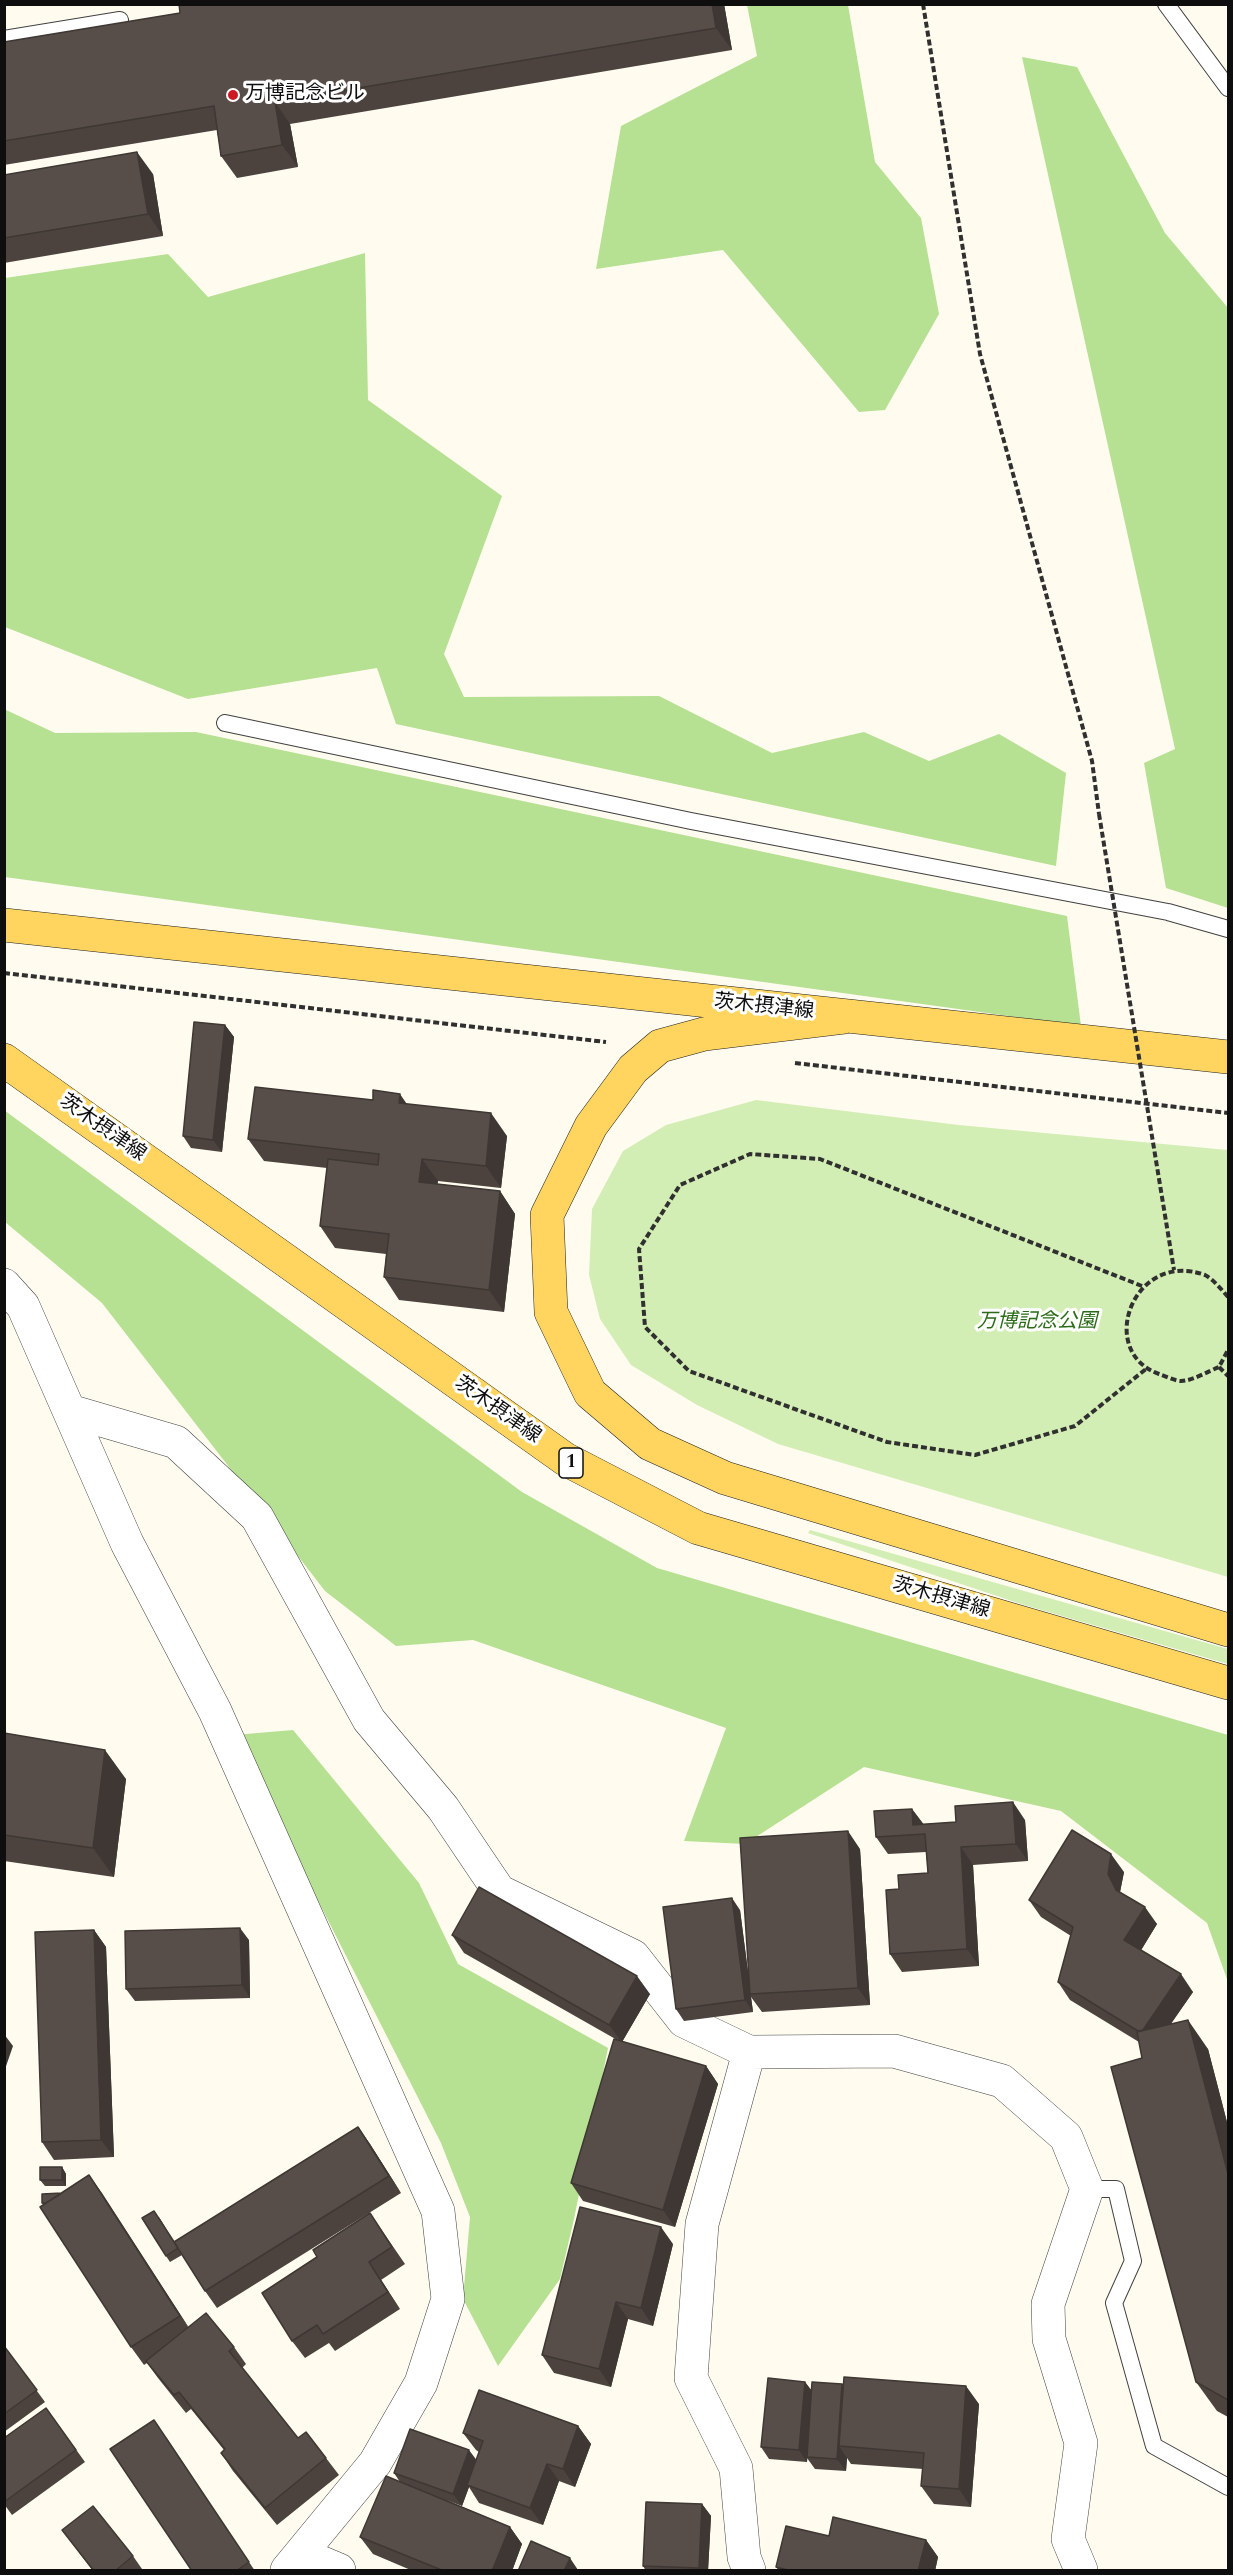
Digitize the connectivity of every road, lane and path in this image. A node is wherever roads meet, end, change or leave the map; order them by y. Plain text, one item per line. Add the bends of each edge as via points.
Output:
1 (923, 4) edge
2 (1166, 4) edge
3 (120, 20) edge
4 (4, 39) edge
5 (1228, 88) edge
6 (225, 723) dead end
7 (4, 925) edge
8 (1228, 929) edge
9 (4, 973) edge
10 (844, 1017) junction
11 (617, 1043) dead end
12 (1228, 1057) edge
13 (4, 1060) edge
14 (792, 1063) dead end
15 (1228, 1113) edge
16 (1174, 1270) junction
17 (4, 1285) edge
18 (1142, 1286) junction
19 (1228, 1297) edge
20 (1228, 1350) edge
21 (1219, 1367) junction
22 (1146, 1369) junction
23 (1228, 1376) edge
24 (70, 1411) junction
25 (1228, 1630) edge
26 (1228, 1683) edge
27 (749, 2052) junction
28 (1087, 2189) junction
29 (1228, 2487) edge
30 (294, 2562) edge
31 (339, 2571) edge
32 (749, 2571) edge
33 (1081, 2571) edge

1 - 16 path, bridge via 980,354 1092,761
2 - 5 lane
3 - 4 lane
6 - 8 lane via 692,821 1168,912
7 - 10 main road, 茨木摂津線
9 - 11 path
10 - 12 main road, 茨木摂津線
10 - 25 main road, 茨木摂津線 via 704,1034 660,1047 633,1069 591,1126 547,1215 551,1312 590,1393 650,1444 725,1478
13 - 26 main road, 茨木摂津線 / 1 via 565,1460 688,1523
14 - 15 path
16 - 18 path
16 - 19 path via 1207,1276
17 - 24 street via 22,1306
18 - 22 path via 1126,1313 1128,1343
18 - 22 path via 820,1159 808,1158 750,1154 680,1185 639,1249 645,1327 689,1371 887,1442 975,1455 1074,1426
20 - 21 path
21 - 22 path via 1181,1381
21 - 23 path
24 - 27 street via 176,1442 257,1517 369,1720 443,1808 499,1891 633,1956 684,2021
24 - 30 street via 127,1543 215,1711 438,2211 448,2299 421,2383 375,2463
27 - 28 street via 894,2051 1002,2081 1065,2137
27 - 32 street via 702,2224 691,2378 736,2468 744,2557
28 - 29 lane via 1116,2189 1133,2261 1114,2303 1154,2446
28 - 33 street via 1048,2304 1049,2339 1081,2443 1068,2539
30 - 31 street

